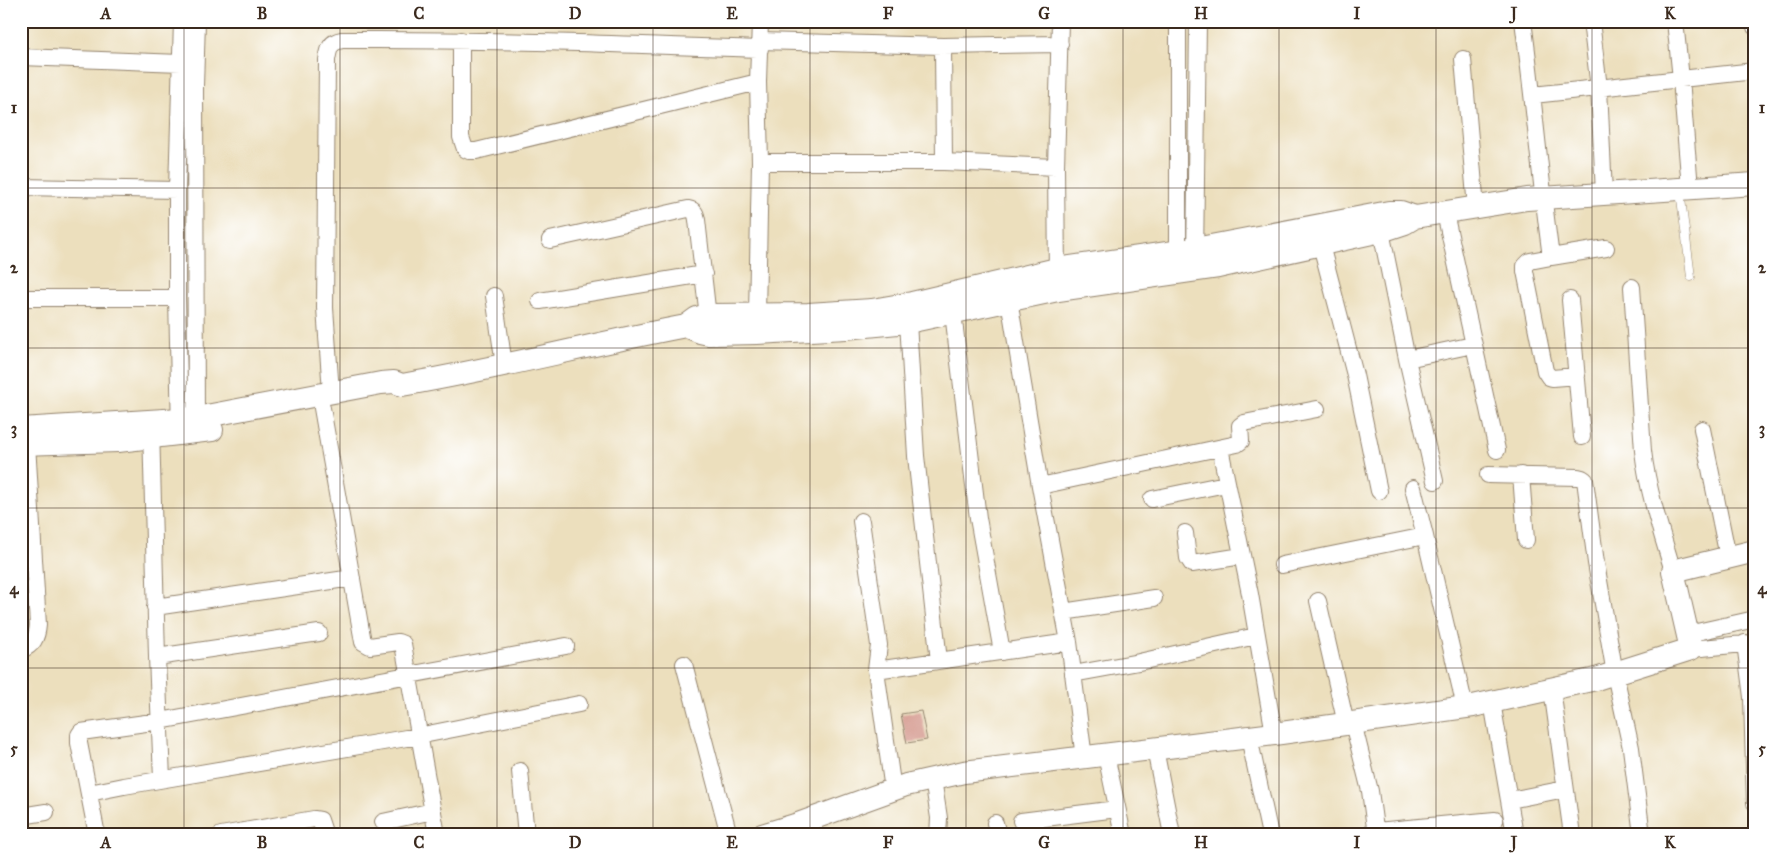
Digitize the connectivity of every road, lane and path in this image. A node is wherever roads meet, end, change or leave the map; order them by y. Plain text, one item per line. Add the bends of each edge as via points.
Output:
1 (182, 21) edge
2 (197, 21) edge
3 (760, 21) edge
4 (1060, 21) edge
5 (1178, 21) edge
6 (1198, 21) edge
7 (1523, 21) edge
8 (1591, 21) edge
9 (1675, 21) edge
10 (1754, 21) edge
11 (1755, 27) edge
12 (462, 40) junction
13 (1060, 44) junction
14 (760, 45) junction
15 (943, 46) junction
16 (21, 56) edge
17 (1464, 59) dead end
18 (181, 63) junction
19 (1755, 71) edge
20 (1681, 79) junction
21 (758, 82) junction
22 (1598, 88) junction
23 (1533, 95) junction
24 (760, 162) junction
25 (944, 162) junction
26 (1056, 167) junction
27 (1755, 184) edge
28 (21, 187) edge
29 (1685, 188) junction
30 (177, 190) junction
31 (1604, 194) junction
32 (1543, 198) junction
33 (1476, 208) junction
34 (1445, 213) junction
35 (1415, 216) junction
36 (1381, 231) junction
37 (550, 240) dead end
38 (1321, 245) junction
39 (1606, 248) dead end
40 (1551, 257) junction
41 (1187, 261) junction
42 (704, 274) junction
43 (1691, 277) dead end
44 (1058, 279) junction
45 (1632, 287) dead end
46 (494, 296) dead end
47 (21, 298) edge
48 (177, 298) junction
49 (1009, 300) junction
50 (1570, 300) dead end
51 (540, 301) dead end
52 (953, 313) junction
53 (757, 315) junction
54 (845, 320) junction
55 (809, 322) junction
56 (908, 322) junction
57 (708, 324) junction
58 (1473, 345) junction
59 (1407, 359) junction
60 (504, 365) junction
61 (1577, 376) junction
62 (327, 400) junction
63 (1317, 409) dead end
64 (188, 426) junction
65 (1702, 429) dead end
66 (151, 430) junction
67 (1582, 437) dead end
68 (23, 439) edge
69 (1220, 448) junction
70 (1497, 450) dead end
71 (1521, 475) junction
72 (1488, 476) dead end
73 (1435, 481) dead end
74 (1226, 484) junction
75 (1040, 486) junction
76 (1413, 488) dead end
77 (1379, 491) dead end
78 (1152, 499) dead end
79 (861, 521) dead end
80 (1185, 533) dead end
81 (1425, 536) junction
82 (1526, 540) dead end
83 (1755, 551) edge
84 (1242, 556) junction
85 (1728, 557) junction
86 (1282, 565) dead end
87 (1673, 570) junction
88 (352, 578) junction
89 (1154, 598) dead end
90 (1318, 601) dead end
91 (155, 607) junction
92 (1063, 612) junction
93 (1755, 619) edge
94 (320, 633) dead end
95 (1256, 636) junction
96 (1069, 642) junction
97 (1689, 642) junction
98 (1750, 643) edge
99 (566, 646) dead end
100 (21, 650) edge
101 (1002, 652) junction
102 (157, 658) junction
103 (939, 661) junction
104 (684, 664) dead end
105 (876, 670) junction
106 (1074, 674) junction
107 (1615, 674) junction
108 (407, 675) junction
109 (1552, 689) junction
110 (1492, 702) junction
111 (579, 704) dead end
112 (1465, 707) junction
113 (1754, 719) edge
114 (160, 721) junction
115 (1349, 723) junction
116 (1274, 734) junction
117 (418, 736) junction
118 (1249, 737) junction
119 (1155, 749) junction
120 (1106, 755) junction
121 (1084, 758) junction
122 (520, 771) dead end
123 (933, 779) junction
124 (162, 780) junction
125 (1565, 789) junction
126 (893, 790) junction
127 (89, 794) junction
128 (1510, 800) junction
129 (1755, 803) edge
130 (1117, 809) junction
131 (433, 811) junction
132 (46, 812) dead end
133 (21, 816) edge
134 (1495, 820) dead end
135 (1021, 821) dead end
136 (383, 822) dead end
137 (1376, 833) edge
138 (97, 835) edge
139 (221, 835) edge
140 (325, 835) edge
141 (437, 835) edge
142 (526, 835) edge
143 (729, 835) edge
144 (762, 835) edge
145 (938, 835) edge
146 (1123, 835) edge
147 (1172, 835) edge
148 (1270, 835) edge
149 (1515, 835) edge
150 (1572, 835) edge
151 (1642, 835) edge

1 - 18 street
2 - 64 street
3 - 14 street
4 - 13 street
5 - 41 street
6 - 41 street
7 - 23 street
8 - 22 street
9 - 20 street
10 - 11 street
12 - 14 street
12 - 21 street via 462,137 465,149 470,151
12 - 62 street via 342,40 334,41 330,46 326,132
13 - 15 street
13 - 26 street
14 - 15 street
14 - 21 street
15 - 25 street
16 - 18 street
17 - 33 street
18 - 30 street
19 - 20 street
20 - 22 street
20 - 29 street
21 - 24 street
22 - 23 street
22 - 31 street
23 - 32 street
24 - 25 street
24 - 53 street
25 - 26 street
26 - 44 street
27 - 29 street
28 - 30 street
29 - 31 street
29 - 43 lane
30 - 48 street
31 - 32 street
32 - 33 street
32 - 40 street
33 - 34 street
34 - 35 street
34 - 58 street
35 - 36 street
35 - 41 street via 1389,212
36 - 38 street
36 - 59 street
37 - 42 street via 692,210 696,216
38 - 41 street
38 - 77 street via 1355,375
39 - 40 street
40 - 61 street via 1530,261 1525,266 1545,371 1552,378
41 - 44 street
42 - 51 street
42 - 57 street
44 - 49 street
44 - 54 street via 912,303
45 - 87 street via 1645,467
46 - 60 street
47 - 48 street
48 - 64 street
49 - 52 street
49 - 75 street
50 - 61 street
52 - 56 street
52 - 101 street via 978,518
53 - 55 street
53 - 57 street
54 - 55 street
54 - 56 street
55 - 57 street
56 - 103 street via 916,456
57 - 60 street via 700,332 686,326
58 - 59 street
58 - 70 street
59 - 73 street
60 - 62 street via 402,385 388,382
61 - 67 street
62 - 64 street
62 - 88 street
63 - 69 street via 1244,423 1240,426 1242,442
64 - 66 street
65 - 85 street
66 - 68 street
66 - 91 street
68 - 100 street via 38,625 36,639
69 - 74 street
69 - 75 street
71 - 72 street
71 - 82 street
71 - 107 street via 1585,480
74 - 78 street
74 - 84 street
75 - 92 street
76 - 81 street
79 - 105 street via 879,645
80 - 84 street via 1188,558 1192,564
81 - 86 street
81 - 112 street
83 - 85 street
84 - 95 street
85 - 87 street
87 - 97 street
88 - 91 street
88 - 108 street via 363,642 370,646 401,642
89 - 92 street
90 - 115 street
91 - 102 street
92 - 96 street
93 - 97 street
94 - 102 street
95 - 106 street
95 - 116 street
96 - 101 street
96 - 106 street
97 - 98 street
97 - 107 street
98 - 113 street
99 - 108 street
101 - 103 street
102 - 114 street
103 - 105 street
104 - 143 street
105 - 126 street
106 - 121 street
107 - 109 street
107 - 151 street via 1631,748
108 - 114 street
108 - 117 street
109 - 110 street
109 - 125 street
110 - 112 street
110 - 128 street
111 - 117 street
112 - 115 street
113 - 129 street
114 - 124 street
114 - 127 street via 81,732 79,742
115 - 116 street
115 - 137 street via 1370,791
116 - 118 street
117 - 124 street
117 - 131 street
118 - 119 street
118 - 148 street
119 - 120 street
119 - 147 street
120 - 121 street
120 - 130 street
121 - 123 street via 964,772
122 - 142 street
123 - 126 street
123 - 145 street via 939,818
124 - 127 street
125 - 128 street
125 - 150 street
126 - 144 street
127 - 138 street
128 - 149 street
130 - 135 street
130 - 146 street
131 - 136 street
131 - 141 street
132 - 133 street
134 - 137 street
139 - 140 street via 317,819 322,822

